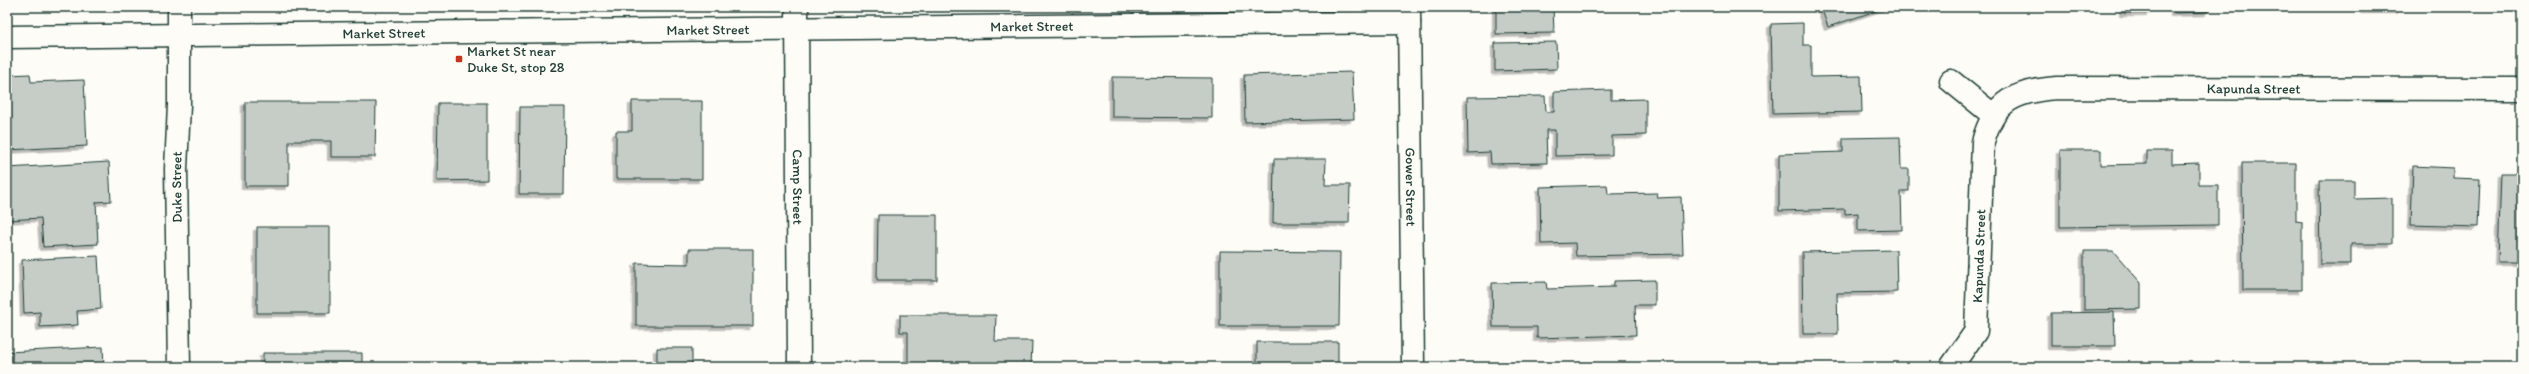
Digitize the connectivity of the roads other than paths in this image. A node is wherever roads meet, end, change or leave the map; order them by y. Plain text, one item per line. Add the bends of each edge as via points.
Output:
1 (179, 7) edge
2 (1409, 14) edge
3 (797, 17) edge
4 (178, 35) junction
5 (7, 37) edge
6 (1951, 81) dead end
7 (2522, 89) edge
8 (1993, 115) junction
9 (178, 367) edge
10 (798, 367) edge
11 (1413, 367) edge
12 (1951, 367) edge

1 - 4 street, Duke Street
2 - 3 street, Market Street
2 - 11 street, Gower Street
3 - 4 street, Market Street
3 - 10 street, Camp Street
4 - 5 street, Market Street
4 - 9 street, Duke Street
6 - 8 street
7 - 8 street, Kapunda Street via 2057,88 2017,95
8 - 12 street, Kapunda Street via 1986,131 1982,158 1976,331

